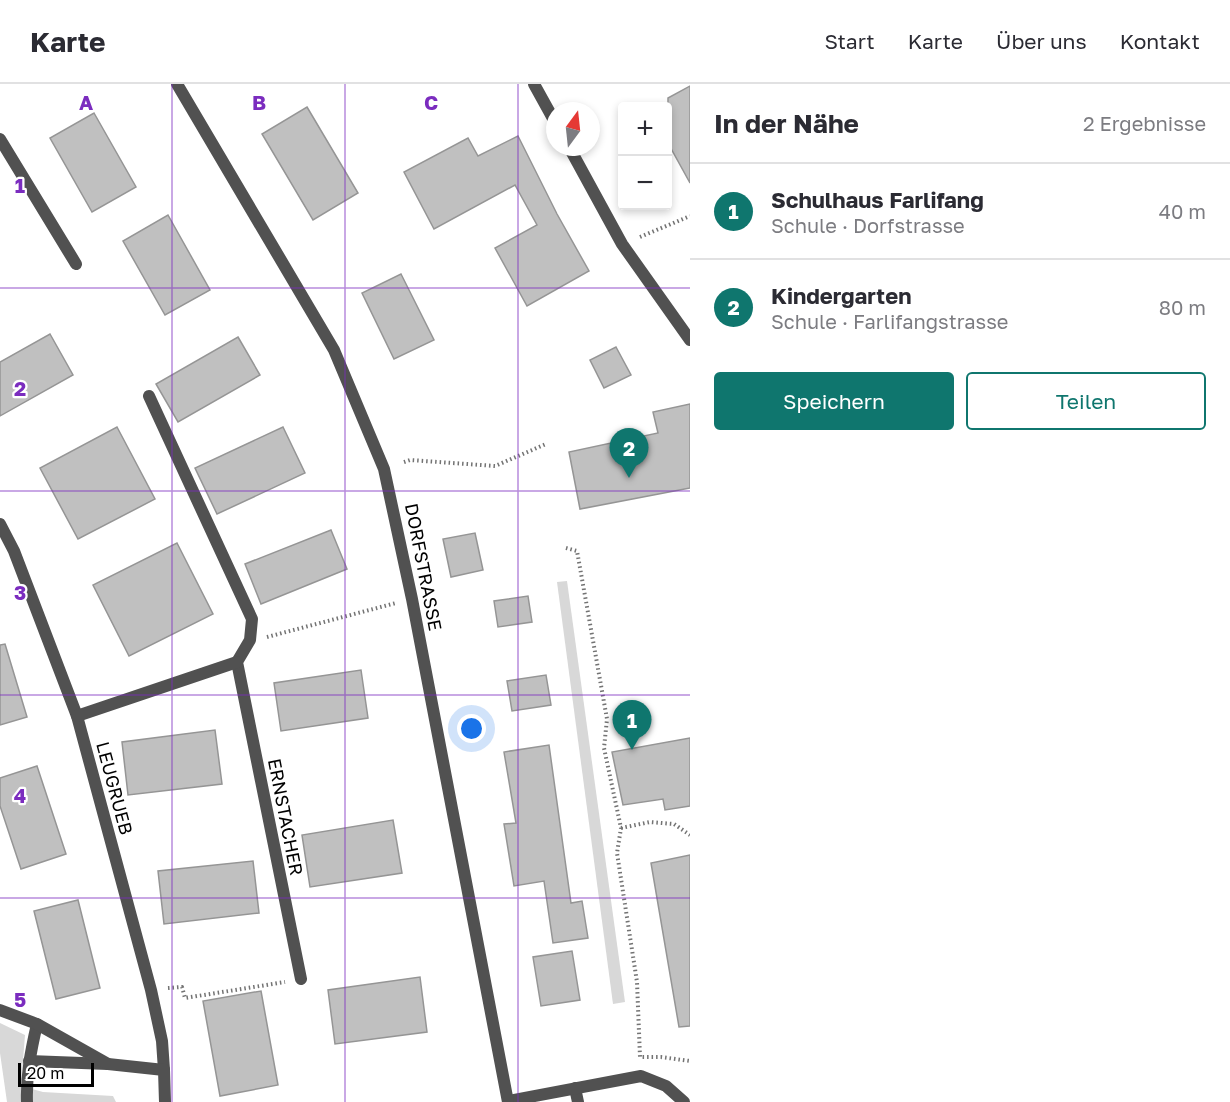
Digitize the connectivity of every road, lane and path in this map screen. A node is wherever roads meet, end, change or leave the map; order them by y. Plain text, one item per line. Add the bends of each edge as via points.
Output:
1 (177, 84) edge
2 (534, 84) edge
3 (546, 106) edge
4 (0, 139) edge
5 (574, 156) edge
6 (690, 216) edge
7 (622, 244) junction
8 (76, 264) dead end
9 (690, 340) edge
10 (149, 396) dead end
11 (546, 444) dead end
12 (404, 462) dead end
13 (0, 524) edge
14 (566, 548) dead end
15 (397, 603) dead end
16 (250, 639) junction
17 (237, 662) junction
18 (77, 716) junction
19 (621, 828) junction
20 (690, 835) edge
21 (301, 979) dead end
22 (287, 981) dead end
23 (164, 989) dead end
24 (0, 1011) edge
25 (37, 1024) junction
26 (29, 1061) junction
27 (690, 1061) edge
28 (108, 1064) junction
29 (164, 1071) junction
30 (575, 1088) junction
31 (27, 1102) edge
32 (165, 1102) edge
33 (508, 1102) edge
34 (578, 1102) edge
35 (684, 1102) edge

1 - 33 street, DORFSTRASSE via 334,350 384,469
2 - 3 street
4 - 8 street
5 - 7 street
6 - 7 path
7 - 9 street
10 - 16 street via 252,619
11 - 12 path via 495,466
13 - 18 street, LEUGRUEB
14 - 19 path via 577,551 607,719 604,748
15 - 16 path
16 - 17 street
17 - 18 street
17 - 21 street, ERNSTACHER
18 - 29 street, LEUGRUEB via 151,990
19 - 20 path via 650,822 674,824
19 - 27 path via 617,853 637,982 640,1057
22 - 23 path via 185,998 182,987
24 - 25 street
25 - 26 street
25 - 28 street
26 - 28 street
26 - 31 street
28 - 29 street
29 - 32 street, LEUGRUEB
30 - 33 street
30 - 34 street
30 - 35 street via 641,1076 666,1086

